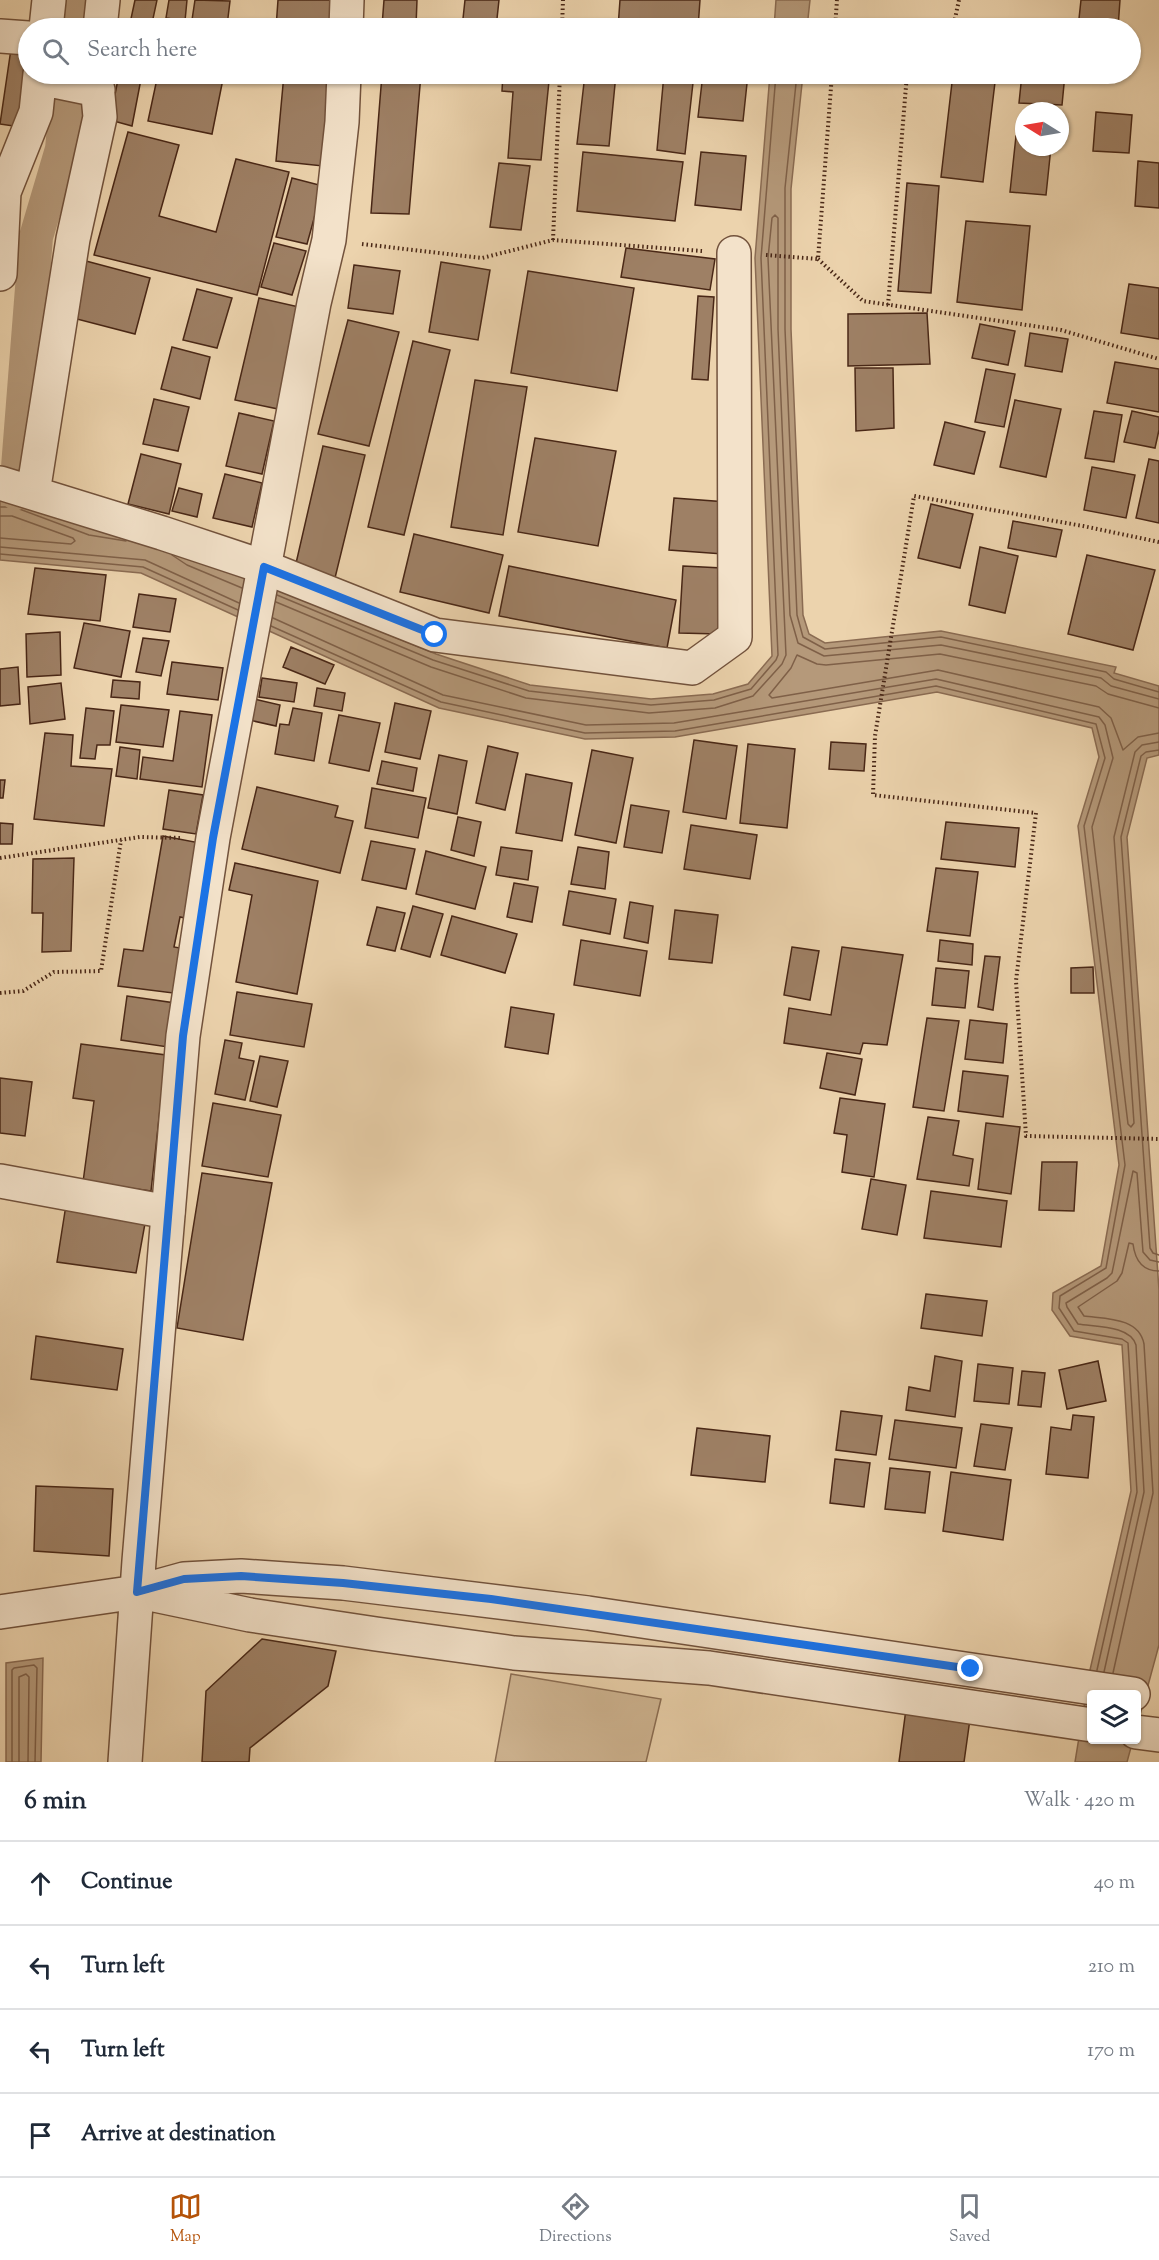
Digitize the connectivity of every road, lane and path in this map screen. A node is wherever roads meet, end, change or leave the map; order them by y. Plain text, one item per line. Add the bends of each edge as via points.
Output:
1 (49, 0) edge
2 (103, 0) edge
3 (347, 0) edge
4 (563, 0) edge
5 (837, 0) edge
6 (959, 0) edge
7 (47, 18) edge
8 (101, 18) edge
9 (346, 18) edge
10 (562, 18) edge
11 (836, 18) edge
12 (955, 18) edge
13 (0, 36) edge
14 (18, 37) edge
15 (39, 84) edge
16 (97, 84) edge
17 (344, 84) edge
18 (560, 84) edge
19 (831, 84) edge
20 (906, 84) edge
21 (2, 207) edge
22 (328, 240) junction
23 (554, 240) junction
24 (734, 253) junction
25 (818, 259) junction
26 (0, 274) edge
27 (888, 305) junction
28 (1159, 358) edge
29 (0, 483) edge
30 (33, 493) junction
31 (1159, 542) edge
32 (264, 567) junction
33 (213, 838) junction
34 (121, 840) junction
35 (0, 858) edge
36 (0, 993) edge
37 (1159, 1139) edge
38 (0, 1181) edge
39 (168, 1212) junction
40 (137, 1592) junction
41 (0, 1612) edge
42 (1102, 1690) edge
43 (1141, 1696) edge
44 (1159, 1699) edge
45 (1087, 1724) edge
46 (1141, 1733) edge
47 (1159, 1735) edge
48 (125, 1762) edge

1 - 7 street
2 - 8 street
3 - 9 street
4 - 10 path
5 - 11 path
6 - 12 path
13 - 14 street
15 - 21 street via 36,112 4,192
16 - 30 street via 100,117 73,239
17 - 22 street
18 - 23 path
19 - 25 path
20 - 27 path
21 - 26 street
22 - 23 path via 482,258
22 - 32 street
23 - 24 path
24 - 25 path
24 - 32 street via 735,638 692,668 435,635
25 - 27 path via 863,301
27 - 28 path via 1061,330
29 - 30 street
30 - 32 street
31 - 37 path via 914,496 875,736 873,795 1036,813 1016,981 1026,1136
32 - 33 street
33 - 34 path
33 - 39 street via 183,1036
34 - 35 path
34 - 36 path via 101,971 54,972 23,991
38 - 39 street
39 - 40 street
40 - 41 street
40 - 42 street via 184,1579 241,1576 343,1583 491,1599
40 - 45 street via 250,1615 410,1639 514,1653 709,1668
40 - 48 street
43 - 44 street
46 - 47 street

